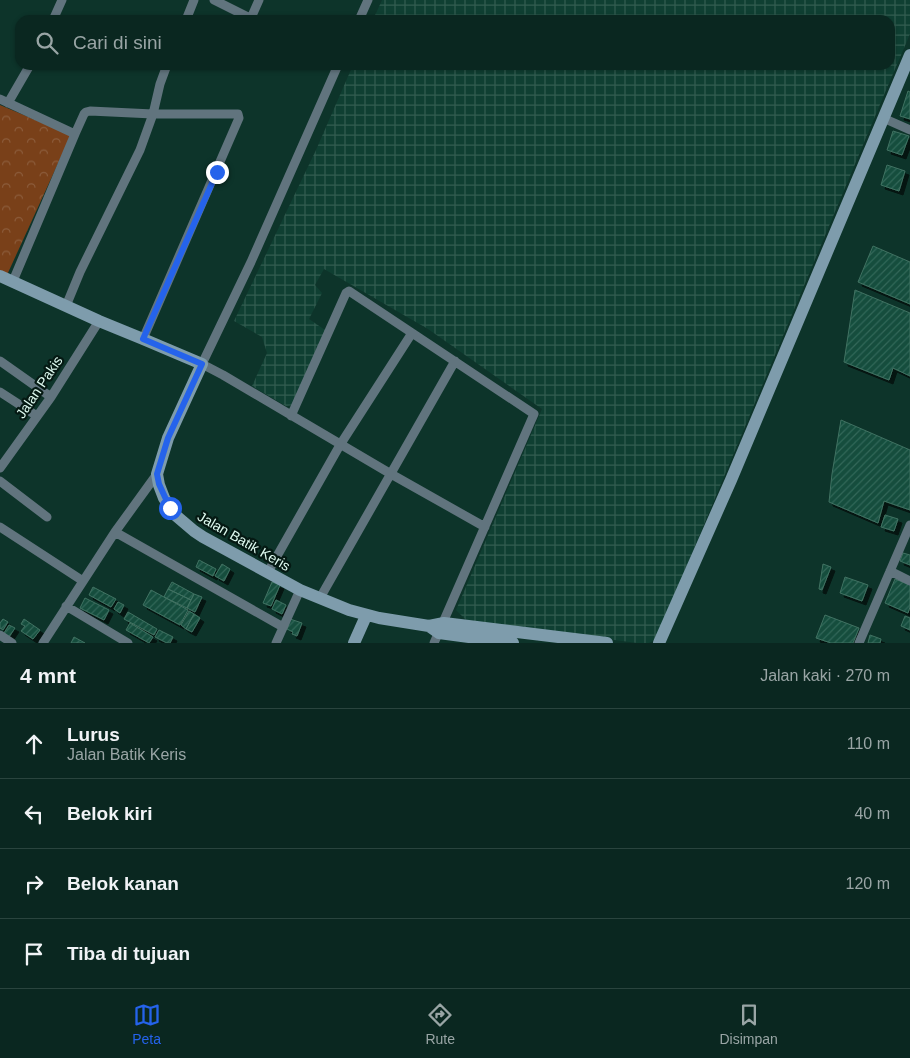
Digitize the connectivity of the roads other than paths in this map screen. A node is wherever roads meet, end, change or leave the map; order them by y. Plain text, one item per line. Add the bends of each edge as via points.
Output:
1 (62, 0) edge
2 (194, 0) edge
3 (214, 0) edge
4 (259, 0) edge
5 (368, 0) edge
6 (55, 15) edge
7 (188, 15) edge
8 (245, 15) edge
9 (254, 15) edge
10 (361, 15) edge
11 (910, 55) edge
12 (26, 70) edge
13 (165, 70) edge
14 (336, 70) edge
15 (4, 101) edge
16 (153, 114) junction
17 (883, 118) junction
18 (910, 130) edge
19 (75, 134) junction
20 (0, 276) edge
21 (12, 281) junction
22 (66, 306) junction
23 (99, 321) junction
24 (412, 333) junction
25 (143, 339) junction
26 (0, 361) edge
27 (455, 361) junction
28 (202, 364) junction
29 (0, 392) edge
30 (51, 397) junction
31 (37, 416) junction
32 (291, 416) junction
33 (340, 445) junction
34 (1, 464) edge
35 (157, 474) junction
36 (391, 474) junction
37 (0, 481) edge
38 (47, 517) dead end
39 (910, 525) edge
40 (0, 527) edge
41 (485, 527) junction
42 (115, 532) junction
43 (890, 571) junction
44 (268, 572) junction
45 (83, 581) junction
46 (910, 581) edge
47 (300, 590) junction
48 (320, 598) junction
49 (66, 606) junction
50 (366, 616) junction
51 (282, 627) junction
52 (439, 633) edge
53 (0, 635) edge
54 (511, 639) edge
55 (568, 640) edge
56 (12, 643) edge
57 (43, 643) edge
58 (128, 643) edge
59 (276, 643) edge
60 (354, 643) edge
61 (607, 643) edge
62 (658, 643) edge
63 (859, 643) edge

1 - 6 street
2 - 7 street
3 - 8 street
4 - 9 street
5 - 10 street
11 - 17 street
12 - 15 street
13 - 16 street
14 - 28 street
15 - 19 street
16 - 19 street via 86,112
16 - 22 street via 140,150
16 - 25 street via 236,113 240,116
17 - 18 street
17 - 62 street via 731,480
19 - 21 street
20 - 21 street
21 - 22 street
22 - 23 street
23 - 25 street
23 - 30 street, Jalan Pakis
24 - 27 street
24 - 32 street via 348,292
24 - 33 street
25 - 28 street
26 - 30 street
27 - 36 street
27 - 41 street via 534,414
28 - 32 street
28 - 35 street via 168,438
29 - 31 street
30 - 31 street, Jalan Pakis
31 - 34 street, Jalan Pakis
32 - 33 street
33 - 36 street
33 - 44 street
35 - 42 street
35 - 44 street, Jalan Batik Keris via 164,498 180,519 203,537
36 - 41 street
36 - 48 street
37 - 38 street
39 - 43 street
40 - 45 street
41 - 52 street
42 - 45 street
42 - 51 street
43 - 46 street
43 - 63 street
44 - 47 street, Jalan Batik Keris
45 - 49 street
47 - 48 street, Jalan Batik Keris
47 - 51 street
48 - 50 street, Jalan Batik Keris
49 - 57 street
49 - 58 street
50 - 52 street, Jalan Batik Keris via 429,626
50 - 60 street
51 - 59 street
52 - 54 street
53 - 56 street
54 - 55 street
55 - 61 street

